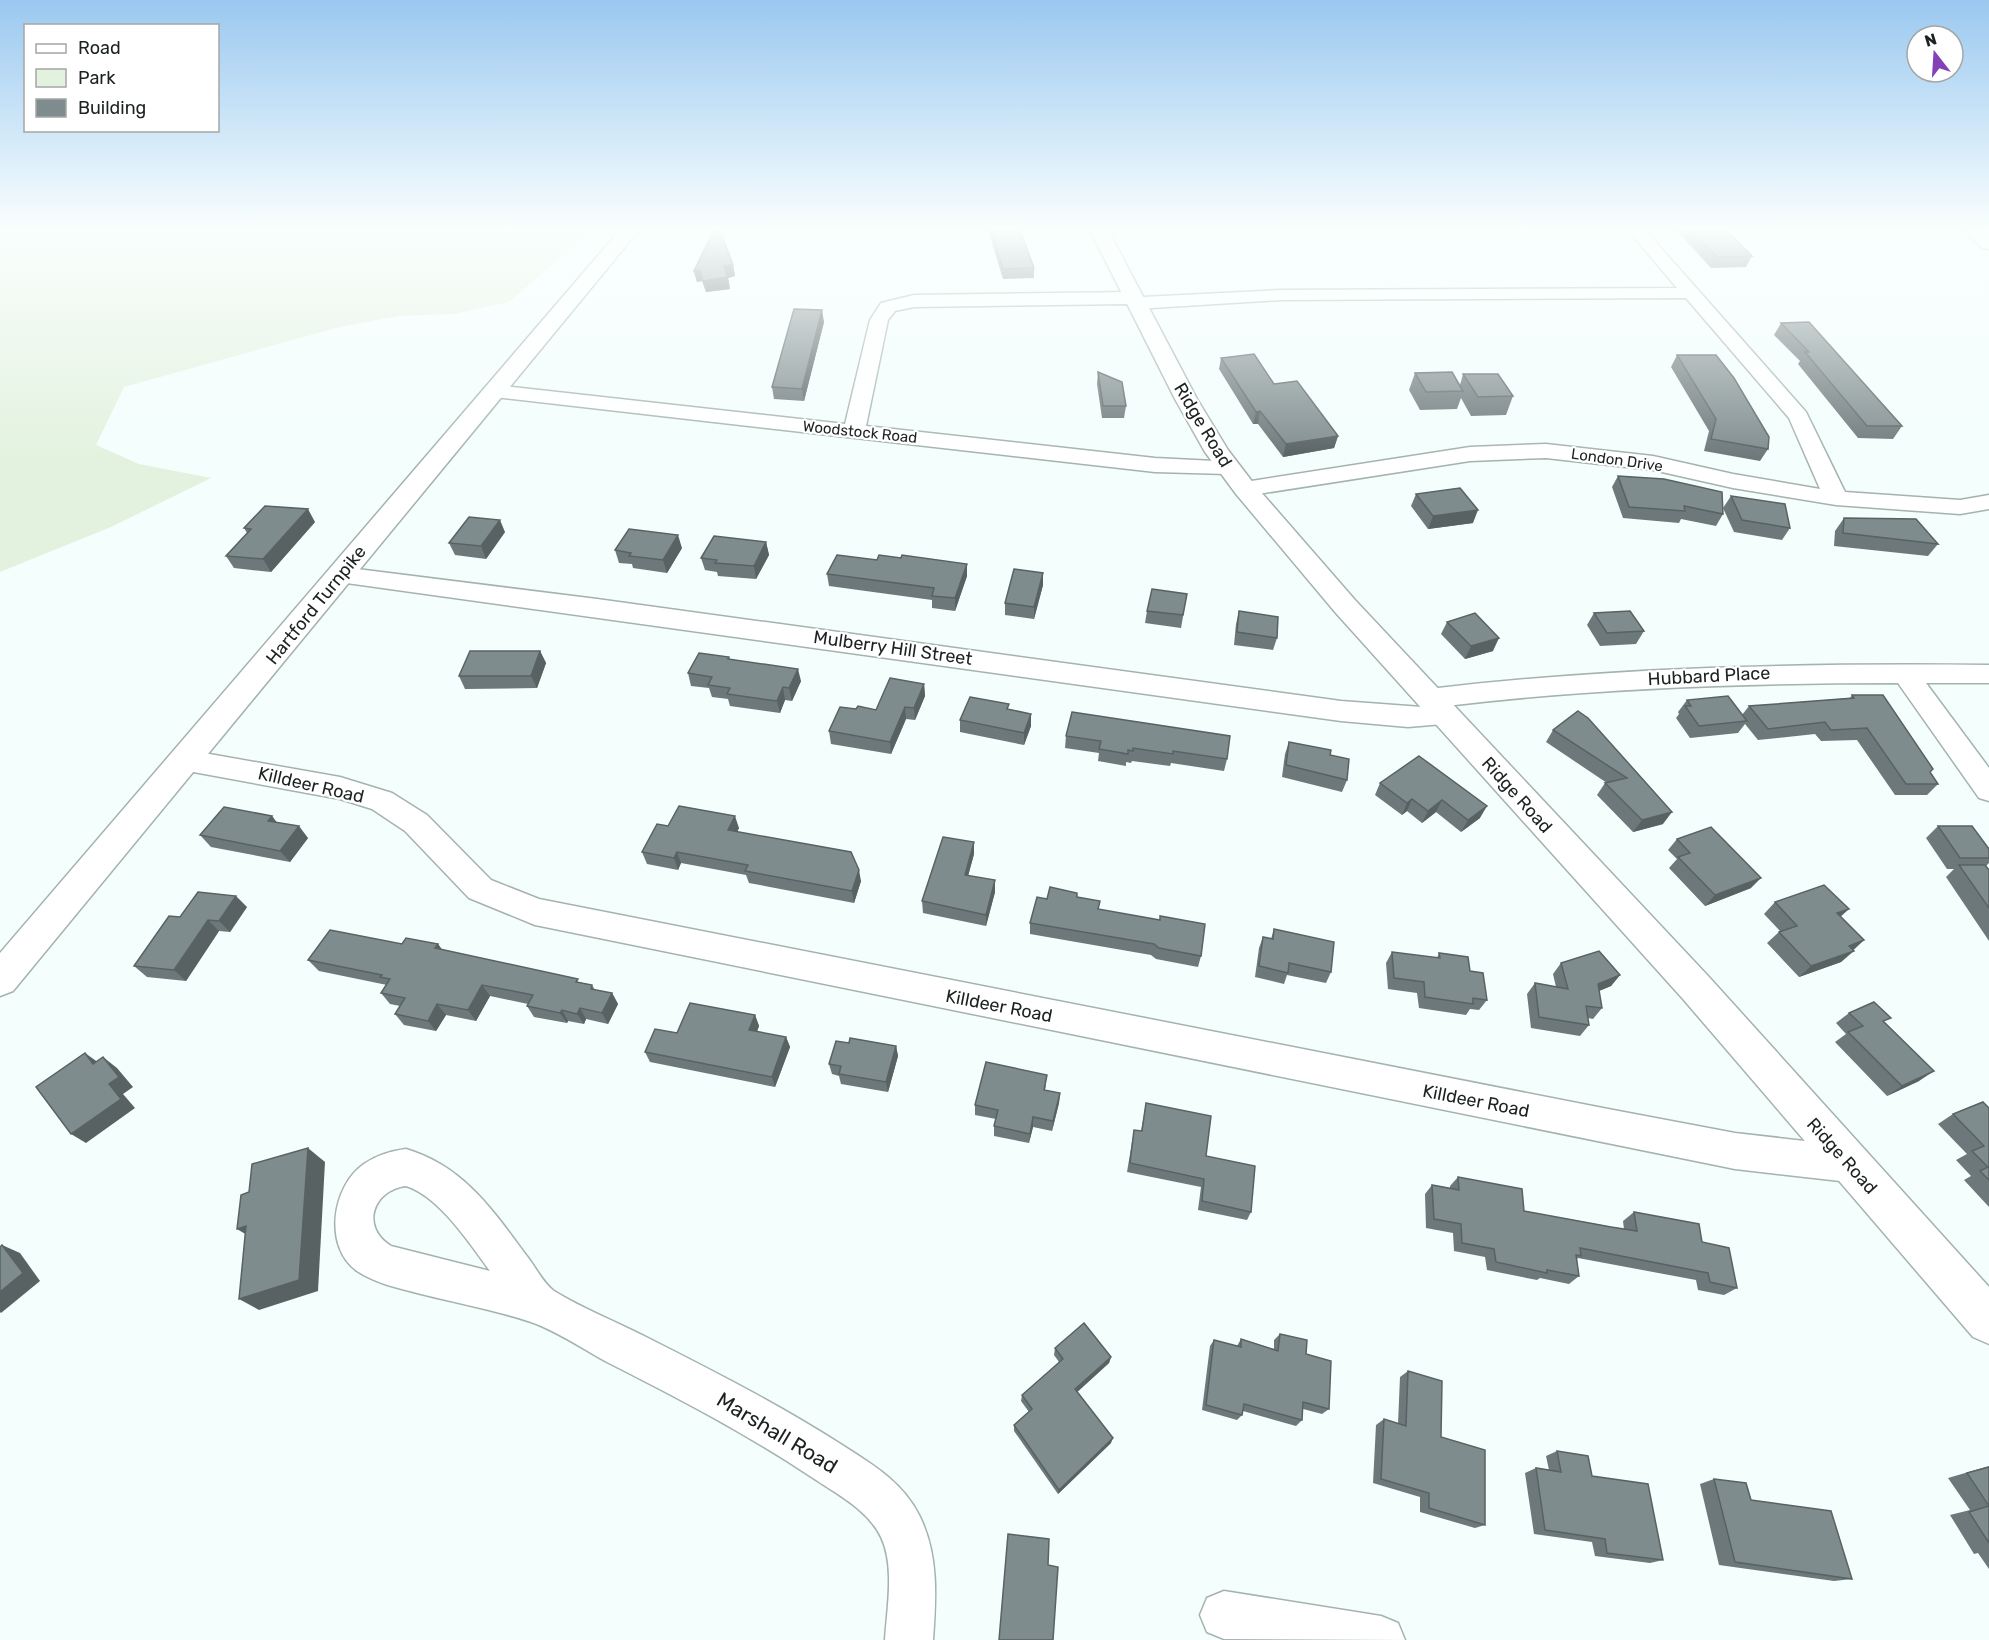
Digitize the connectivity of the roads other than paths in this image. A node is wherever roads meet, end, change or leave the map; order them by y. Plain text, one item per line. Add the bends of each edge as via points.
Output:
1 (565, 307) edge
2 (890, 307) edge
3 (1138, 307) edge
4 (1704, 307) edge
5 (494, 391) junction
6 (854, 431) junction
7 (1236, 478) junction
8 (1836, 498) junction
9 (1989, 502) edge
10 (340, 574) junction
11 (1905, 673) junction
12 (1989, 674) edge
13 (1437, 707) junction
14 (187, 761) junction
15 (1989, 790) edge
16 (0, 980) edge
17 (1849, 1164) junction
18 (538, 1304) dead end
19 (1989, 1321) edge
20 (1224, 1615) dead end
21 (909, 1640) edge
22 (1381, 1640) edge

1 - 5 main road, Hartford Turnpike
2 - 6 street via 879,320
3 - 7 main road, Ridge Road via 1186,399
4 - 8 street via 1799,416
5 - 6 street, Woodstock Road
5 - 10 main road, Hartford Turnpike
6 - 7 street, Woodstock Road via 1155,465
7 - 8 street, London Drive via 1470,454 1546,452 1653,463
7 - 13 main road, Ridge Road
8 - 9 street, London Drive via 1960,507
10 - 13 street, Mulberry Hill Street via 1341,711 1408,717
10 - 14 main road, Hartford Turnpike
11 - 12 street, Hubbard Place
11 - 13 street, Hubbard Place via 1718,674 1548,686
11 - 15 street
13 - 17 main road, Ridge Road via 1672,962
14 - 16 main road, Hartford Turnpike
14 - 17 street, Killdeer Road via 340,788 382,801 416,823 480,888 535,912 1608,1127 1735,1151
17 - 19 main road, Ridge Road
18 - 21 street, Marshall Road via 724,1399 868,1488 890,1509 903,1532 912,1597
20 - 22 street

